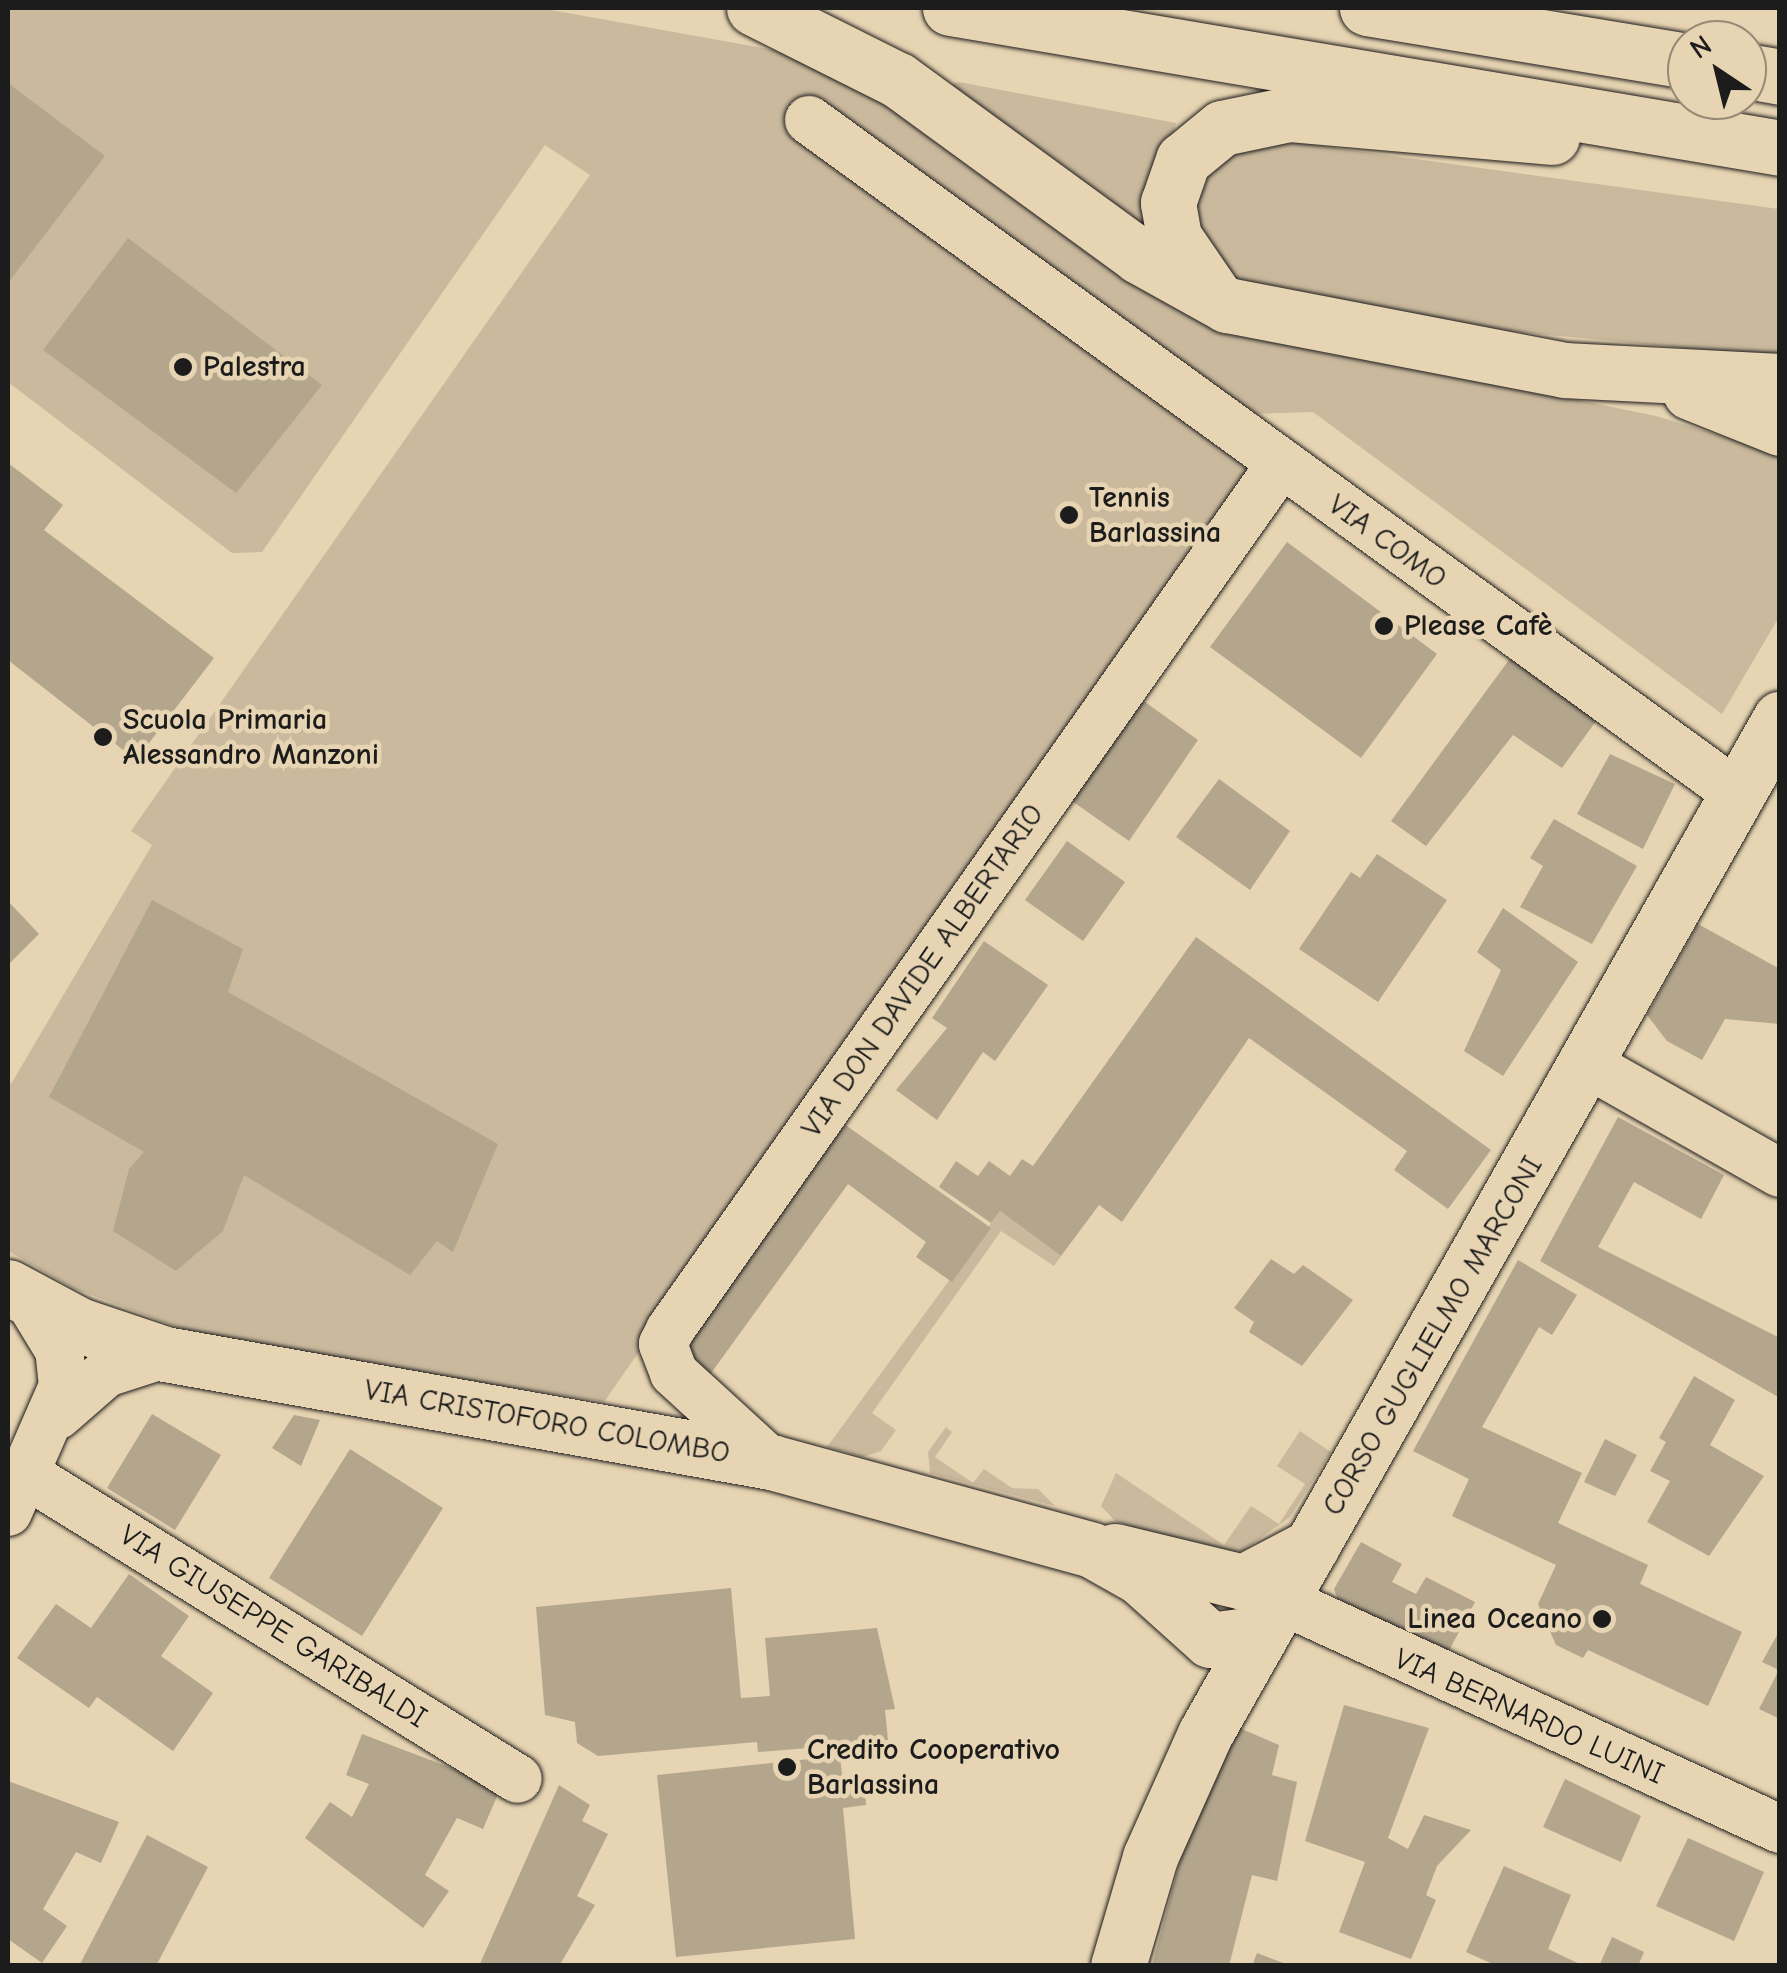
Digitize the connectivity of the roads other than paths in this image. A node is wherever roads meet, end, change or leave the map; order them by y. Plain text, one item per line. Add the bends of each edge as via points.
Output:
1 (754, 8) edge
2 (950, 8) edge
3 (1367, 8) edge
4 (1516, 8) edge
5 (1667, 54) edge
6 (1667, 57) edge
7 (810, 120) dead end
8 (1689, 132) junction
9 (1780, 148) edge
10 (1227, 305) junction
11 (1654, 379) junction
12 (1780, 381) edge
13 (1780, 428) edge
14 (1280, 466) junction
15 (1780, 719) edge
16 (1738, 794) junction
17 (1589, 1066) junction
18 (1780, 1172) edge
19 (18, 1293) edge
20 (164, 1354) junction
21 (58, 1415) junction
22 (771, 1462) junction
23 (18, 1494) edge
24 (1312, 1546) junction
25 (1187, 1593) junction
26 (1261, 1631) junction
27 (1204, 1734) junction
28 (518, 1780) dead end
29 (1780, 1830) edge
30 (1118, 1966) edge

1 - 10 main road via 898,80 1140,256
2 - 8 main road
3 - 6 main road
4 - 5 main road
7 - 14 street, VIA COMO
8 - 9 main road
8 - 10 main road via 1443,134 1289,114 1222,128 1183,160 1168,204 1195,273
10 - 11 main road via 1448,351
11 - 12 main road
11 - 13 main road
14 - 16 street, VIA COMO
14 - 22 street, VIA DON DAVIDE ALBERTARIO via 670,1330 663,1344 674,1372
15 - 16 main road, CORSO GUGLIELMO MARCONI
16 - 17 main road, CORSO GUGLIELMO MARCONI
17 - 18 street
17 - 24 main road, CORSO GUGLIELMO MARCONI
19 - 20 main road, VIA CRISTOFORO COLOMBO
19 - 21 street, VIA GIUSEPPE GARIBALDI via 59,1350
20 - 21 street, VIA GIUSEPPE GARIBALDI via 106,1373
20 - 22 main road, VIA CRISTOFORO COLOMBO
21 - 23 street, VIA GIUSEPPE GARIBALDI
22 - 25 main road, VIA CRISTOFORO COLOMBO via 1092,1550
23 - 28 street, VIA GIUSEPPE GARIBALDI
24 - 25 main road via 1267,1576
24 - 26 main road, CORSO GUGLIELMO MARCONI
25 - 26 main road, VIA CRISTOFORO COLOMBO via 1210,1640
25 - 27 main road, VIA CRISTOFORO COLOMBO
26 - 27 main road, CORSO GUGLIELMO MARCONI
26 - 29 street, VIA BERNARDO LUINI
27 - 30 main road, CORSO GUGLIELMO MARCONI via 1150,1857

